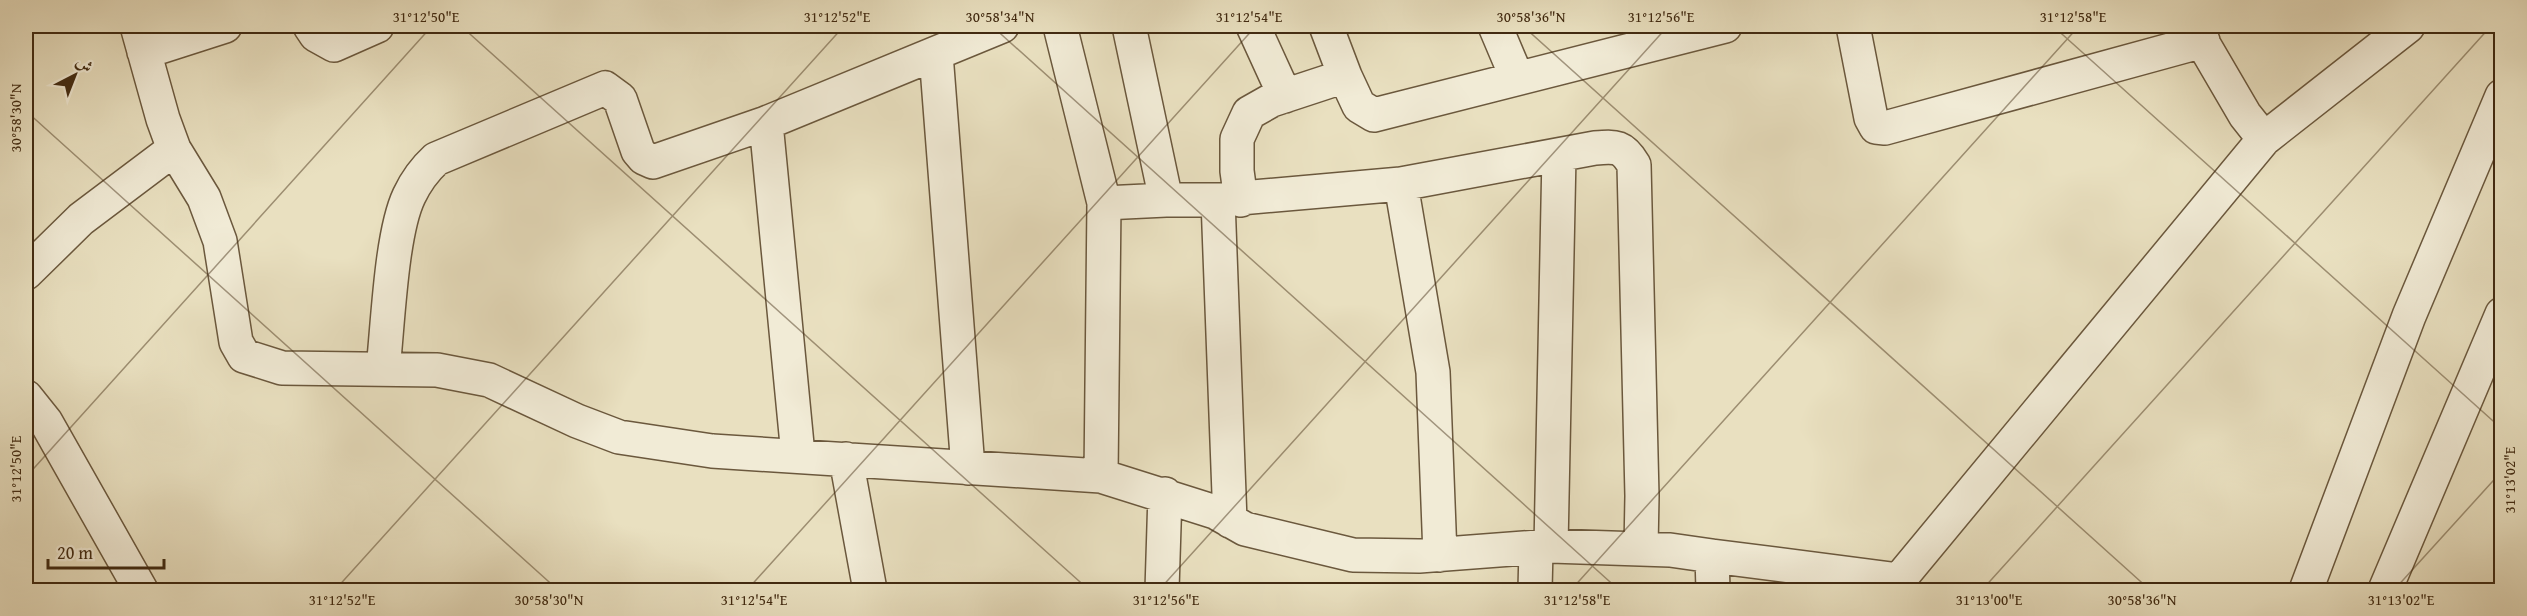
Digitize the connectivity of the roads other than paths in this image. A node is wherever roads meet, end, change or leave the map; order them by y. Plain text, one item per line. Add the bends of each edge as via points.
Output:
1 (225, 26) edge
2 (310, 26) edge
3 (377, 26) edge
4 (1002, 26) edge
5 (1060, 26) edge
6 (1129, 26) edge
7 (1253, 26) edge
8 (1326, 26) edge
9 (1496, 26) edge
10 (1725, 26) edge
11 (1853, 26) edge
12 (2408, 26) edge
13 (2198, 33) edge
14 (1655, 34) edge
15 (141, 39) edge
16 (936, 54) junction
17 (1345, 76) junction
18 (1517, 78) junction
19 (1285, 96) junction
20 (2502, 96) edge
21 (766, 123) junction
22 (2264, 139) junction
23 (174, 149) junction
24 (1559, 154) junction
25 (1401, 183) junction
26 (1166, 200) junction
27 (1230, 200) junction
28 (1104, 203) junction
29 (26, 273) edge
30 (2502, 314) edge
31 (383, 369) junction
32 (26, 397) edge
33 (798, 455) junction
34 (846, 459) junction
35 (968, 468) junction
36 (1101, 476) junction
37 (1165, 494) junction
38 (1230, 521) junction
39 (1543, 548) junction
40 (1641, 548) junction
41 (1440, 555) junction
42 (1712, 556) junction
43 (1901, 585) edge
44 (141, 591) edge
45 (870, 591) edge
46 (1162, 591) edge
47 (1535, 591) edge
48 (1713, 591) edge
49 (2306, 591) edge
50 (2385, 591) edge

1 - 15 street
2 - 3 street via 316,35 334,45
4 - 16 street
5 - 28 street
6 - 26 street
7 - 19 street
8 - 17 street
9 - 18 street
10 - 14 street
11 - 13 street via 1871,118 1876,127 1885,128
12 - 22 street
13 - 22 street via 2245,115
14 - 18 street
15 - 23 street
16 - 21 street
16 - 35 street
17 - 18 street via 1359,106 1374,115
17 - 19 street
19 - 27 street via 1249,113 1244,121 1237,139 1237,171
20 - 49 street via 2409,316
21 - 31 street via 653,162 638,151 620,99 605,88 436,159 422,172 408,198 397,244
21 - 33 street
22 - 43 street
23 - 29 street via 81,219
23 - 31 street via 204,198 220,241 236,342 244,356 282,368
24 - 25 street
24 - 39 street
24 - 40 street via 1612,147 1626,152 1634,165
25 - 27 street
25 - 41 street via 1433,372
26 - 27 street
26 - 28 street
27 - 38 street
28 - 36 street
30 - 50 street
31 - 33 street via 437,370 489,380 619,437 712,451
32 - 44 street via 46,422
33 - 34 street
34 - 35 street
34 - 45 street
35 - 36 street
36 - 37 street
37 - 38 street
37 - 46 street
38 - 41 street via 1245,529 1353,555
39 - 40 street
39 - 41 street
39 - 47 street
40 - 42 street
42 - 43 street
42 - 48 street

